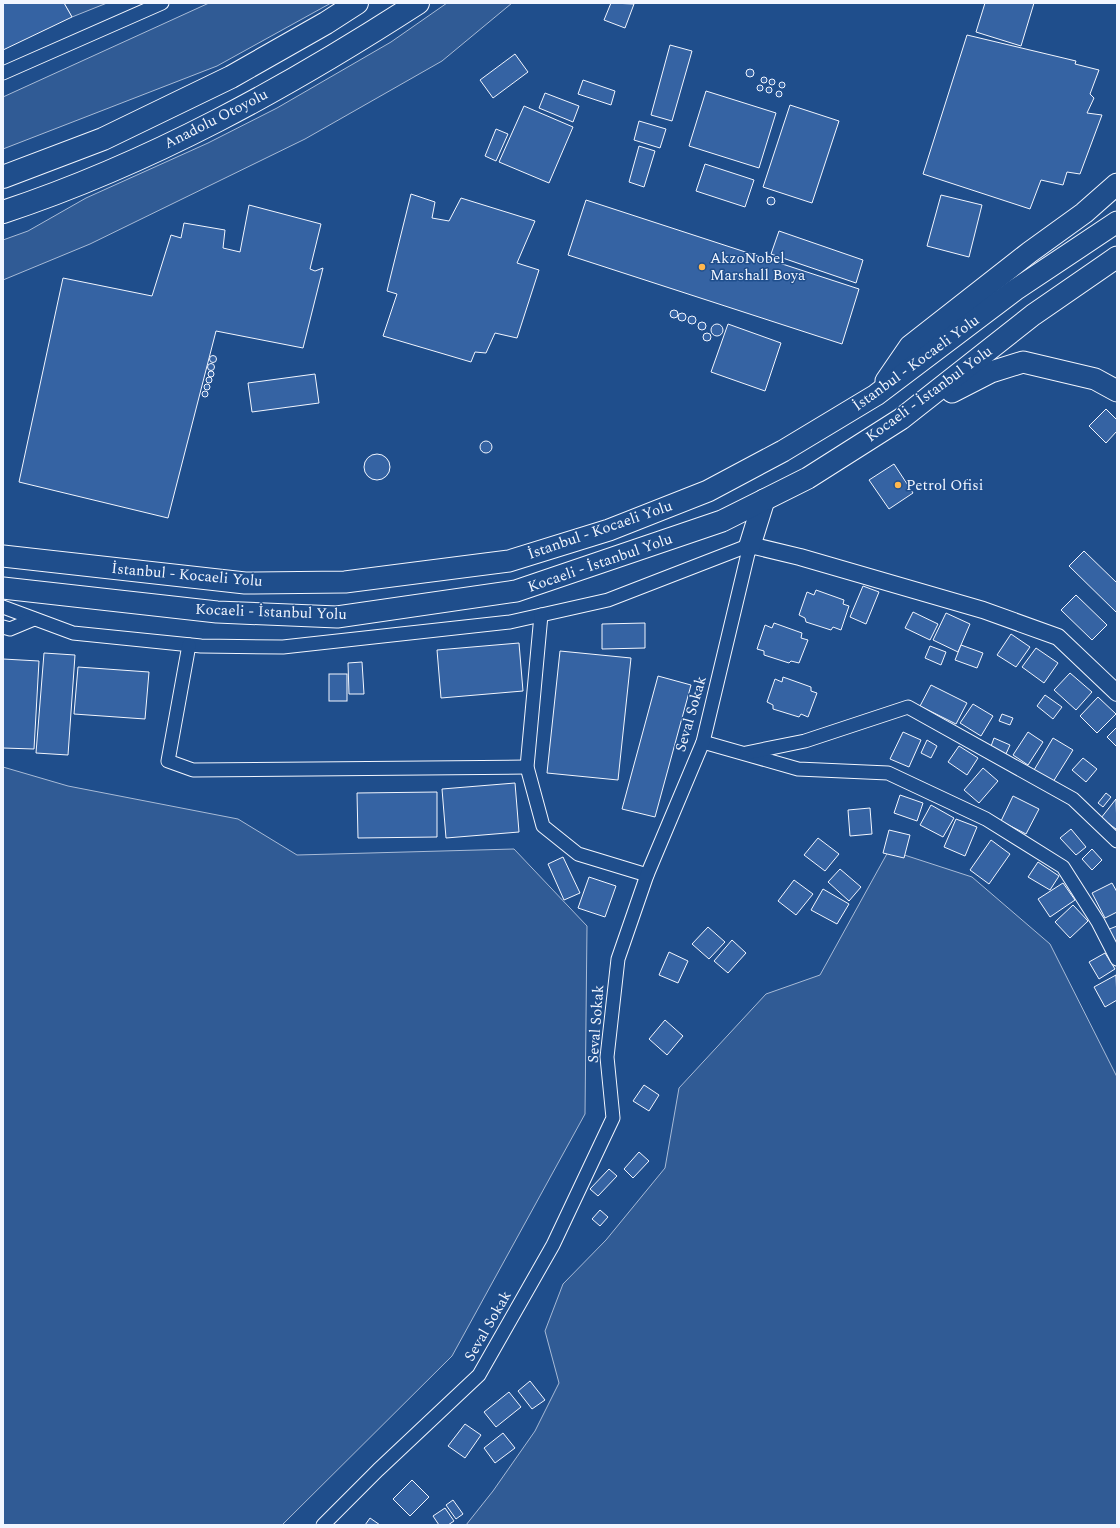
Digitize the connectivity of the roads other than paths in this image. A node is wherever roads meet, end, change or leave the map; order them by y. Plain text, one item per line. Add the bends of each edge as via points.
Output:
1 (162, 3) edge
2 (358, 3) edge
3 (418, 3) edge
4 (3, 73) edge
5 (3, 177) edge
6 (1117, 184) edge
7 (1117, 195) edge
8 (1093, 205) junction
9 (3, 212) edge
10 (1117, 222) edge
11 (1117, 257) edge
12 (1117, 391) edge
13 (876, 395) junction
14 (873, 436) junction
15 (764, 500) junction
16 (750, 545) junction
17 (3, 556) edge
18 (3, 588) edge
19 (3, 607) edge
20 (541, 615) junction
21 (34, 619) junction
22 (3, 627) edge
23 (189, 645) junction
24 (1117, 693) edge
25 (703, 742) junction
26 (743, 754) junction
27 (527, 768) junction
28 (1117, 841) edge
29 (647, 875) junction
30 (1117, 959) edge
31 (323, 1525) edge

1 - 4 street
2 - 5 highway, Anadolu Otoyolu via 231,77 103,139
3 - 9 highway, Anadolu Otoyolu via 351,46 247,106 117,169
6 - 8 highway
7 - 8 highway
8 - 13 highway via 910,346
10 - 13 highway, İstanbul - Kocaeli Yolu via 1015,290
11 - 14 highway, Kocaeli - İstanbul Yolu via 1033,315 901,419
12 - 14 highway via 1095,380 1023,362 970,381 918,416
13 - 17 highway, İstanbul - Kocaeli Yolu via 783,451 708,491 609,530 509,561 345,582 245,583
14 - 15 highway, Kocaeli - İstanbul Yolu via 808,478
15 - 16 highway
15 - 18 highway, Kocaeli - İstanbul Yolu via 722,521 516,591 337,617 217,612
16 - 20 street via 608,600
16 - 24 street via 984,610 1058,637
16 - 25 street, Seval Sokak
19 - 21 street
20 - 23 street via 510,622 283,647
20 - 27 street
21 - 22 street via 10,629
21 - 23 street via 73,633
23 - 27 street via 168,761 193,770
25 - 26 street
25 - 29 street, Seval Sokak
26 - 28 street via 805,741 908,707 1073,799
26 - 30 street via 798,769 888,773 986,819 1063,868 1098,922
27 - 29 street via 543,826 578,854
29 - 31 street, Seval Sokak via 618,959 607,1057 613,1118 553,1245 479,1375

